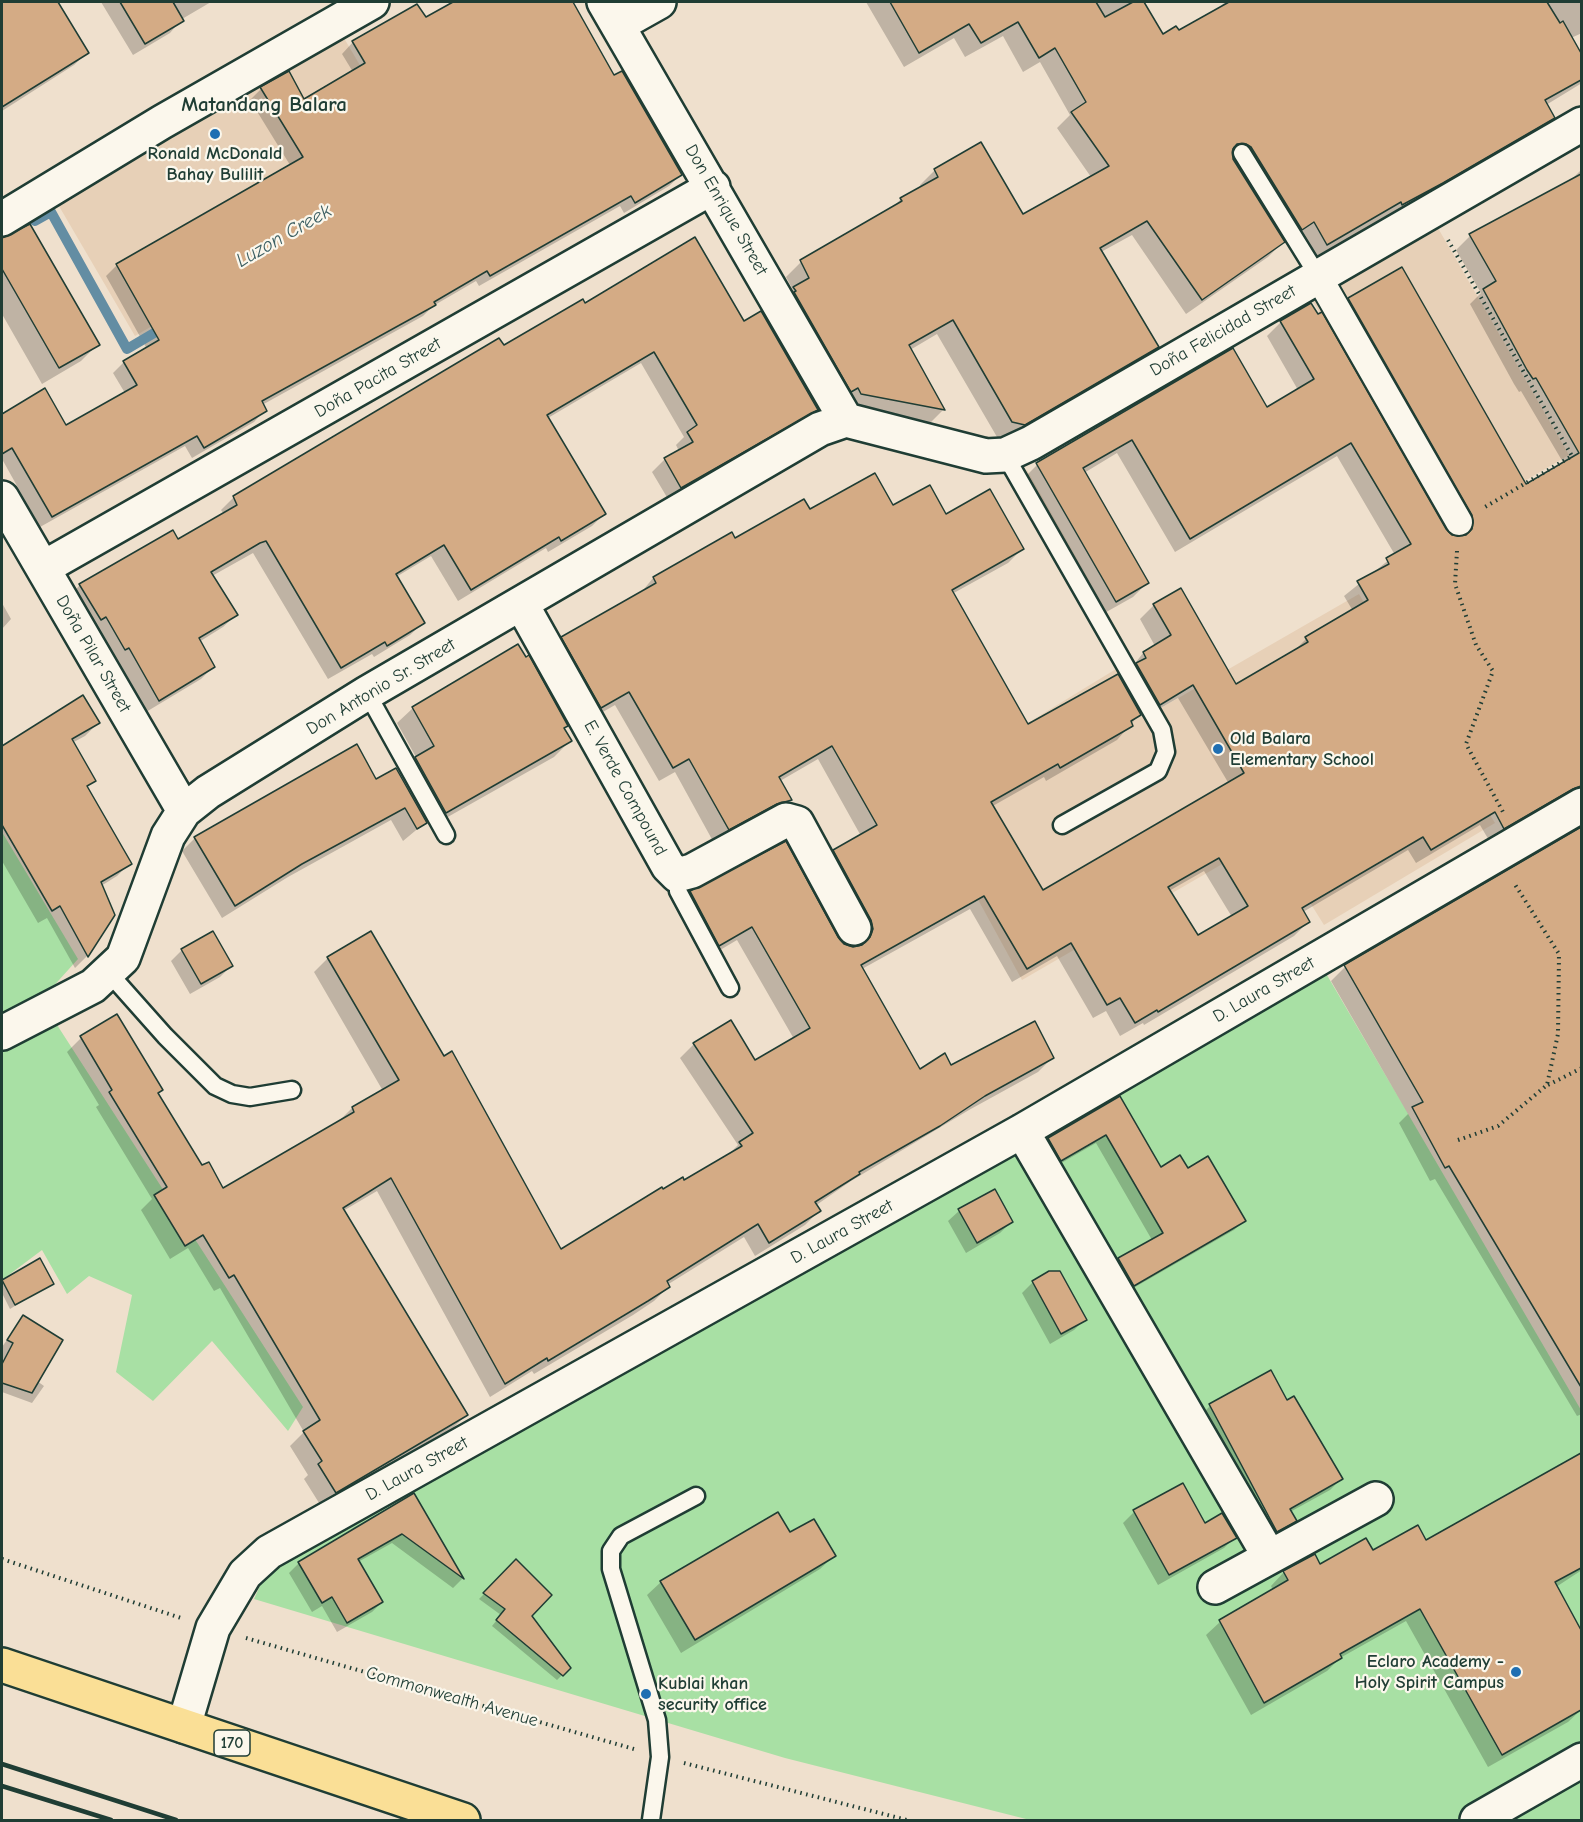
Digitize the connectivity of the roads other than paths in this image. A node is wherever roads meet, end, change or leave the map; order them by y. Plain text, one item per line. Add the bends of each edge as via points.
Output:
1 (372, 2) edge
2 (659, 2) edge
3 (611, 13) edge
4 (1581, 124) edge
5 (1242, 153) dead end
6 (713, 188) junction
7 (2, 219) edge
8 (1318, 276) junction
9 (846, 420) junction
10 (1005, 455) junction
11 (2, 498) edge
12 (1460, 522) road end
13 (43, 568) junction
14 (522, 605) junction
15 (367, 693) junction
16 (1581, 805) edge
17 (184, 811) junction
18 (1062, 825) dead end
19 (446, 835) dead end
20 (677, 874) junction
21 (854, 928) dead end
22 (109, 973) junction
23 (730, 988) dead end
24 (2, 1033) edge
25 (292, 1090) dead end
26 (1022, 1131) junction
27 (696, 1496) dead end
28 (1376, 1499) dead end
29 (1269, 1556) junction
30 (1215, 1587) dead end
31 (2, 1665) edge
32 (184, 1726) junction
33 (1581, 1760) edge
34 (463, 1821) edge
35 (651, 1821) edge
36 (1477, 1821) edge

1 - 7 street
2 - 3 street
3 - 6 street, Don Enrique Street
4 - 8 street, Doña Felicidad Street
5 - 8 lane
6 - 9 street, Don Enrique Street
6 - 13 street, Doña Pacita Street
8 - 10 street, Doña Felicidad Street
8 - 12 street
9 - 10 street via 986,456
9 - 14 street, Don Antonio Sr. Street via 820,429
10 - 18 lane via 1162,730 1166,752 1158,771
11 - 13 street, Doña Pilar Street
13 - 17 street, Doña Pilar Street
14 - 15 street, Don Antonio Sr. Street
14 - 20 street, E. Verde Compound via 668,866
15 - 17 street, Don Antonio Sr. Street
15 - 19 lane
16 - 26 street, D. Laura Street
17 - 22 street, Don Antonio Sr. Street via 168,836 123,958
20 - 21 street, E. Verde Compound via 692,871 786,820 797,823
20 - 23 lane via 678,891
22 - 24 street, Don Antonio Sr. Street via 93,986
22 - 25 lane via 215,1086 250,1097
26 - 29 street
26 - 32 street, D. Laura Street via 269,1552 245,1575 213,1628
27 - 35 lane via 621,1536 611,1551 611,1569 657,1720 660,1757
28 - 29 street
29 - 30 street
31 - 32 main road, 170
32 - 34 main road, 170
33 - 36 street

